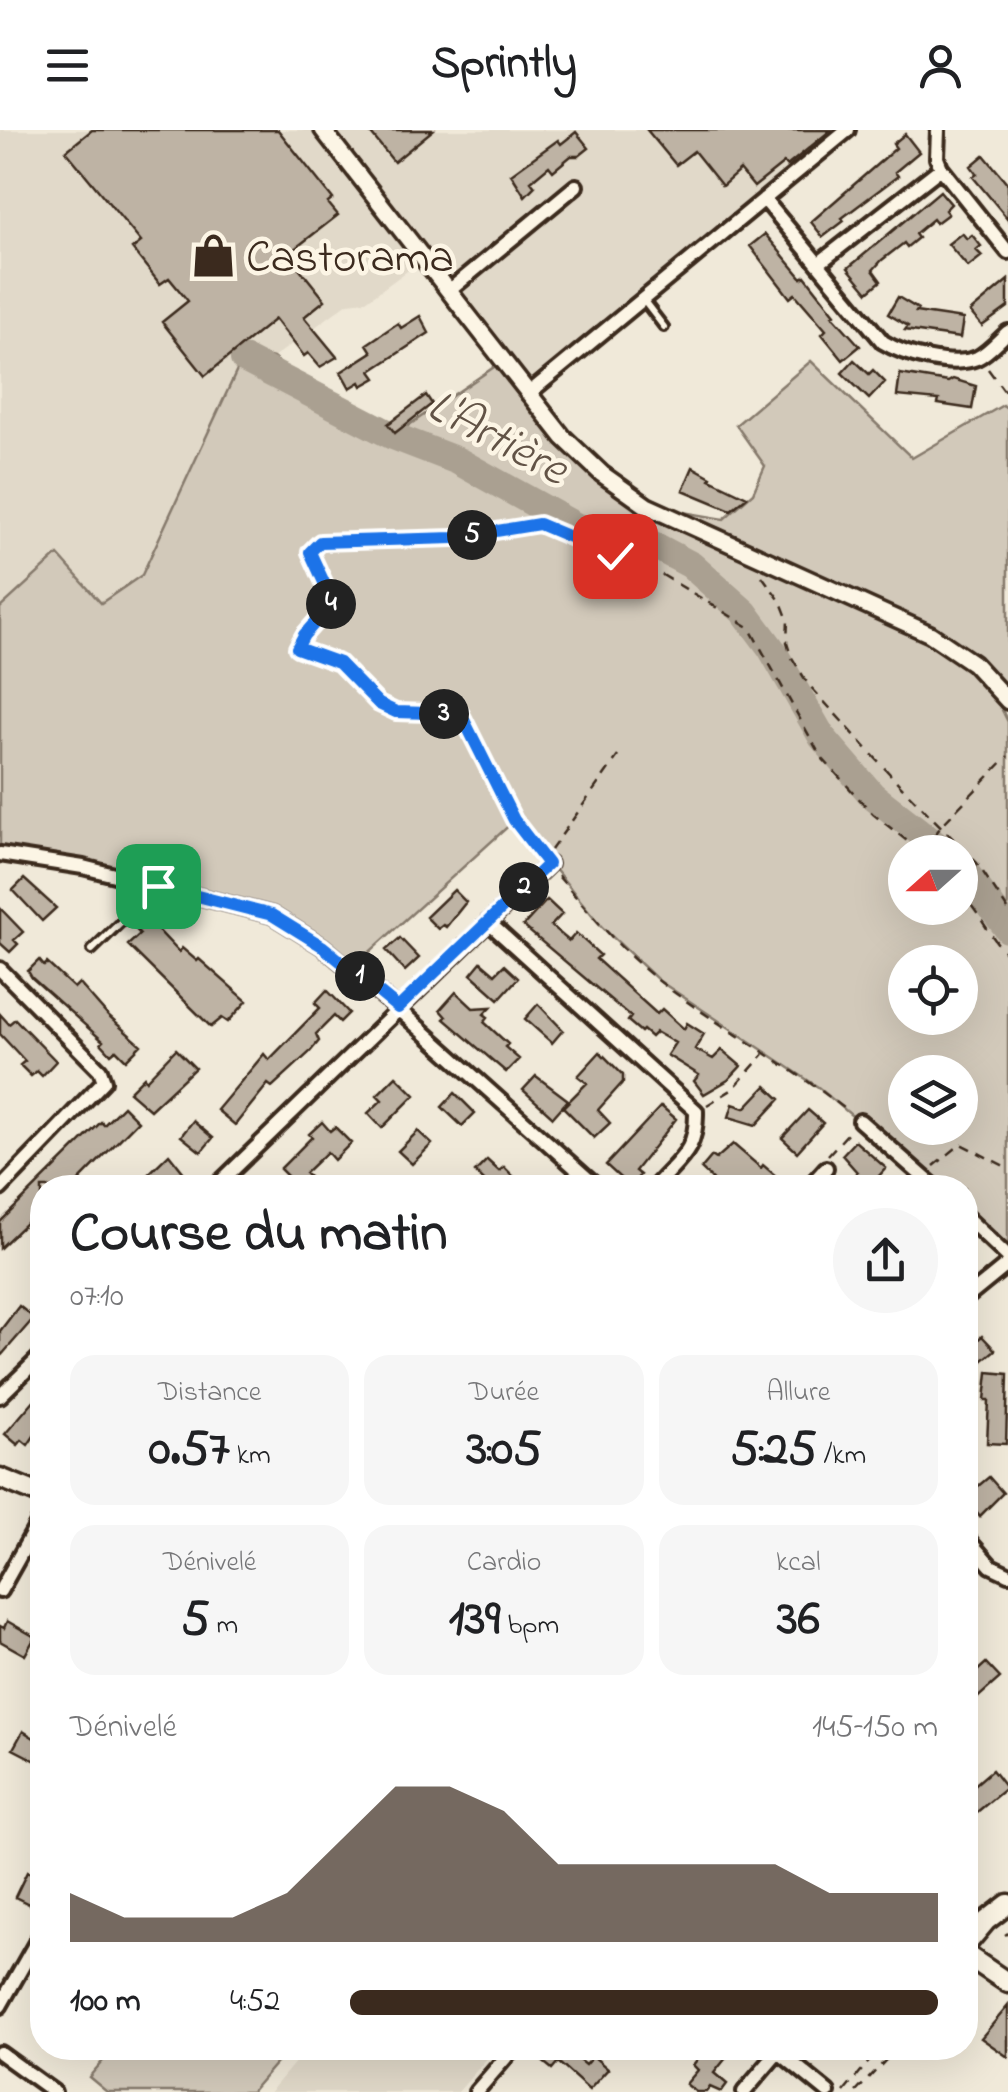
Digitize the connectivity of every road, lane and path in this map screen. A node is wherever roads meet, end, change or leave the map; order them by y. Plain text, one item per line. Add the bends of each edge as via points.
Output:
1 (848, 130) edge
2 (938, 130) edge
3 (328, 133) edge
4 (940, 168) junction
5 (576, 186) dead end
6 (764, 199) junction
7 (1008, 252) edge
8 (818, 264) junction
9 (450, 290) junction
10 (643, 300) junction
11 (664, 327) dead end
12 (1008, 332) edge
13 (980, 357) junction
14 (528, 394) junction
15 (1008, 396) edge
16 (754, 554) junction
17 (1008, 701) edge
18 (618, 756) dead end
19 (1008, 756) edge
20 (942, 825) junction
21 (900, 835) edge
22 (935, 835) edge
23 (0, 854) edge
24 (548, 864) joint
25 (158, 886) junction
26 (1008, 910) edge
27 (978, 911) edge
28 (488, 922) junction
29 (92, 950) dead end
30 (1008, 955) edge
31 (0, 969) edge
32 (398, 1008) junction
33 (765, 1052) junction
34 (696, 1111) junction
35 (860, 1121) junction
36 (826, 1168) joint
37 (1008, 1168) edge
38 (227, 1175) edge
39 (584, 1175) edge
40 (665, 1175) edge
41 (820, 1175) edge
42 (923, 1175) edge
43 (925, 1175) edge
44 (0, 1189) edge
45 (978, 1230) edge
46 (1008, 1261) edge
47 (978, 1288) edge
48 (30, 1367) edge
49 (0, 1396) edge
50 (0, 1478) edge
51 (30, 1490) edge
52 (30, 1537) edge
53 (978, 1551) edge
54 (1008, 1574) edge
55 (0, 1591) edge
56 (1008, 1904) edge
57 (978, 1931) edge
58 (30, 1953) edge
59 (978, 1963) edge
60 (1008, 1983) edge
61 (0, 2006) edge
62 (0, 2053) edge
63 (504, 2060) edge
64 (768, 2060) edge
65 (789, 2060) edge
66 (870, 2060) edge
67 (886, 2060) edge
68 (54, 2092) edge
69 (476, 2092) edge
70 (744, 2092) edge
71 (828, 2092) edge
72 (844, 2092) edge
73 (856, 2092) edge

1 - 6 street
2 - 4 street
3 - 9 street
4 - 7 street
4 - 8 street
5 - 9 street
6 - 8 street
6 - 10 street
8 - 13 street via 898,352 963,361
9 - 14 street
10 - 11 lane
10 - 14 street
12 - 13 street
13 - 15 path
14 - 16 street via 562,437 647,506
16 - 17 street via 930,634 973,664
16 - 20 path via 781,602 791,656 808,684
18 - 21 path via 544,859 514,820 461,714 396,712 379,704 339,663 297,648 333,602 310,552 320,542 454,538 539,524 654,570 749,627 821,757
19 - 20 path
20 - 22 path
20 - 26 path
23 - 25 street
24 - 28 street
24 - 33 path via 658,980
25 - 29 lane
25 - 32 street via 272,915
27 - 30 path
28 - 32 street
28 - 34 street
31 - 44 street via 104,1081
32 - 38 street
32 - 39 street
33 - 34 path via 733,1089
33 - 35 path
34 - 40 street via 697,1135
35 - 36 path via 822,1162
35 - 42 street
36 - 41 street
37 - 43 path via 962,1144
45 - 46 street
46 - 47 street
48 - 49 street
50 - 51 main road
52 - 55 street
53 - 54 street
56 - 57 main road
58 - 61 street
59 - 60 main road
62 - 68 street
63 - 69 street
64 - 70 street
65 - 71 street
66 - 72 path
67 - 73 path

